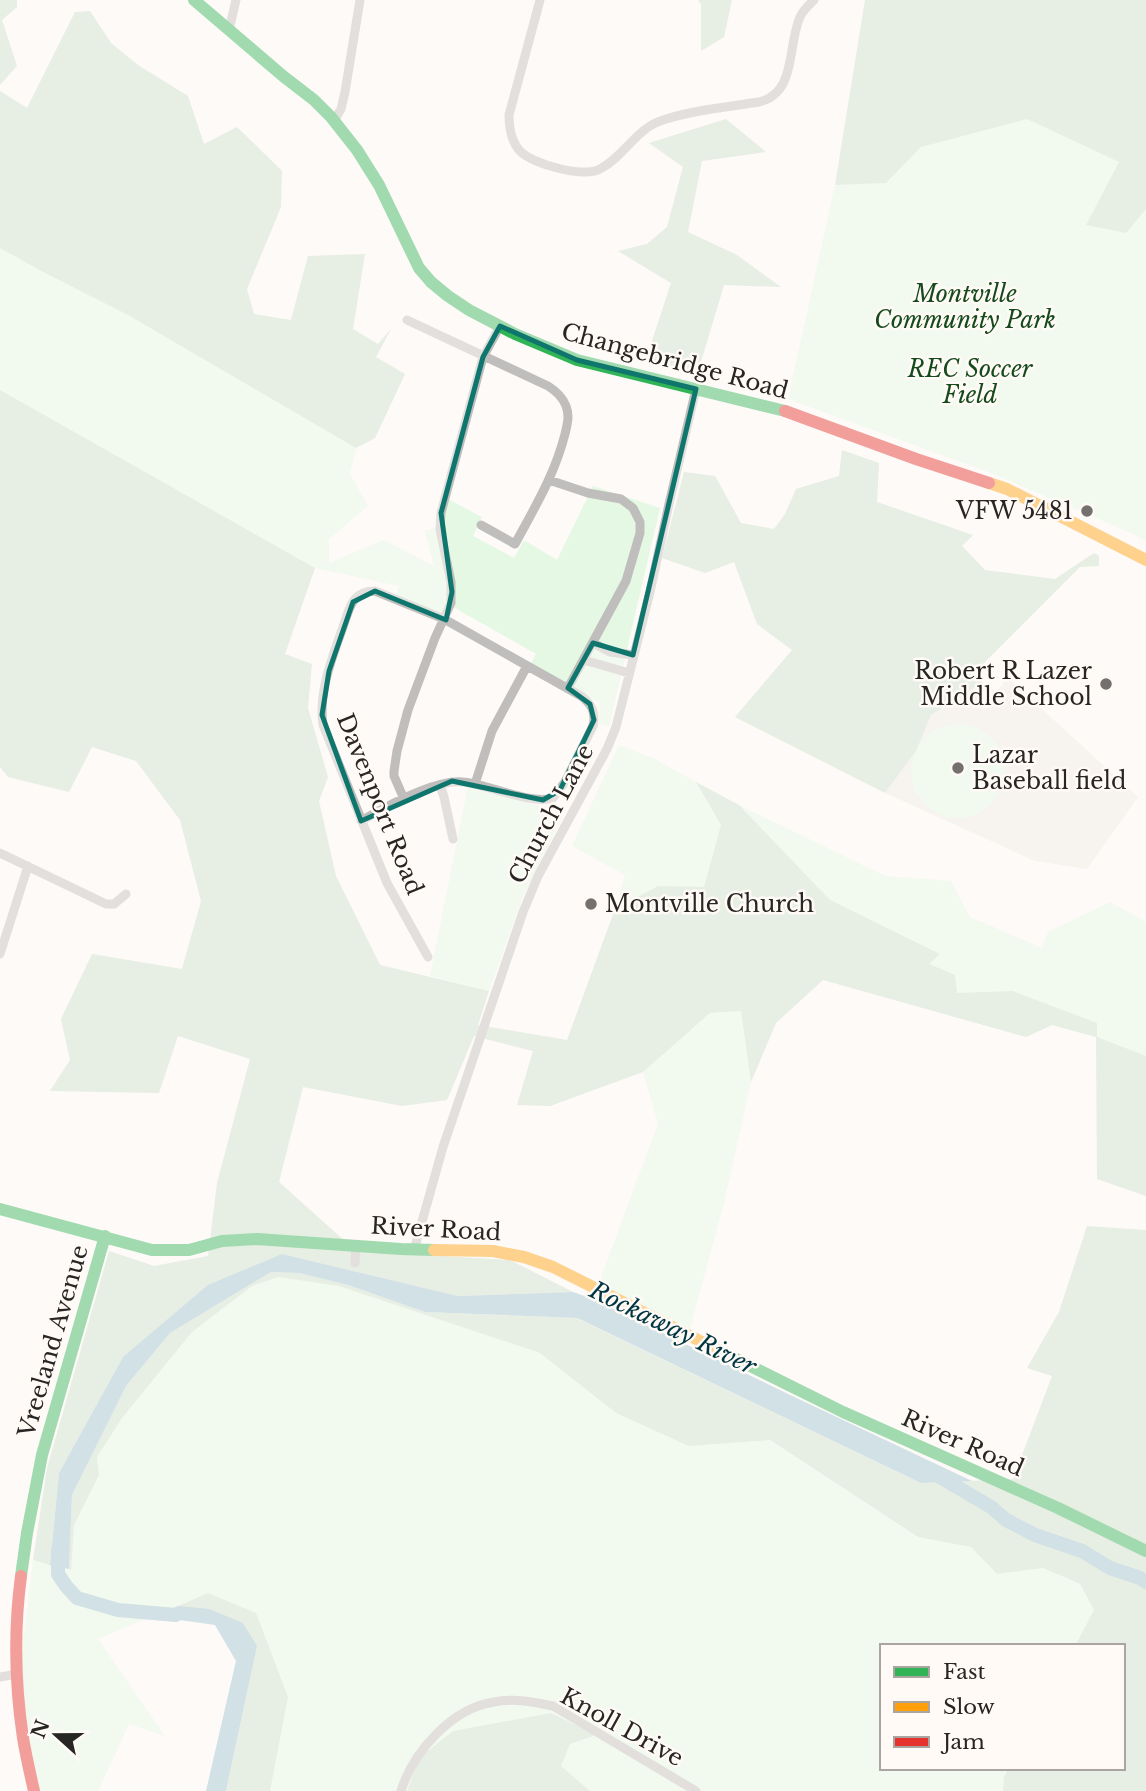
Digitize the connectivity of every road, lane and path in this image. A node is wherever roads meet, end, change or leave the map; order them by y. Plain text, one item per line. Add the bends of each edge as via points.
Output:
1 (194, 0) edge
2 (236, 0) edge
3 (360, 0) edge
4 (540, 0) edge
5 (814, 0) edge
6 (229, 30) junction
7 (334, 121) junction
8 (407, 320) dead end
9 (500, 326) junction
10 (484, 357) junction
11 (696, 389) junction
12 (549, 481) junction
13 (481, 525) dead end
14 (1146, 560) edge
15 (444, 619) junction
16 (593, 643) junction
17 (633, 655) junction
18 (584, 660) junction
19 (527, 666) junction
20 (629, 673) junction
21 (568, 688) junction
22 (475, 784) junction
23 (440, 785) junction
24 (404, 800) junction
25 (361, 821) junction
26 (453, 839) dead end
27 (0, 853) edge
28 (28, 866) junction
29 (126, 894) dead end
30 (0, 954) edge
31 (428, 957) dead end
32 (0, 1209) edge
33 (105, 1236) junction
34 (356, 1246) junction
35 (414, 1250) junction
36 (355, 1263) dead end
37 (1146, 1551) edge
38 (17, 1674) junction
39 (0, 1677) edge
40 (34, 1791) edge
41 (401, 1791) edge
42 (696, 1791) edge

1 - 6 street, Changebridge Road
2 - 6 street
3 - 7 street via 343,100
4 - 5 street via 509,116 510,131 519,150 531,160 584,173 604,167 644,130 663,120 773,96 786,74 799,19
6 - 7 street, Changebridge Road
7 - 9 street, Changebridge Road via 380,187 423,274 446,295
8 - 10 street
9 - 10 street
9 - 11 street, Changebridge Road via 577,360
10 - 12 street via 548,386 564,401 568,421
10 - 15 street via 440,524 452,593
11 - 14 street, Changebridge Road via 775,408 1006,489
11 - 17 street, Church Lane
12 - 13 street via 515,544
12 - 16 street via 621,499 633,508 640,522 626,581
15 - 19 street, Davenport Road
15 - 24 street via 397,751 394,776
15 - 25 street, Davenport Road via 375,591 355,598 349,610 329,671 322,715
16 - 17 street via 610,652
16 - 18 street
17 - 20 street, Church Lane
18 - 20 street
18 - 21 street
19 - 21 street, Davenport Road
19 - 22 street via 492,731
20 - 35 street, Church Lane via 607,749 523,912 443,1147
21 - 22 street, Davenport Road via 587,700 594,720 553,798 538,799
22 - 23 street
23 - 24 street
23 - 26 street
24 - 25 street
25 - 31 street, Davenport Road via 387,883
27 - 28 street
28 - 29 street via 106,904 114,904
28 - 30 street
32 - 33 street, River Road
33 - 34 street, River Road via 152,1250 178,1251 243,1239
33 - 38 street, Vreeland Avenue via 35,1488 19,1591
34 - 35 street, River Road
34 - 36 street
35 - 37 street, River Road via 493,1251 553,1267 834,1408
38 - 39 street
38 - 40 street, Vreeland Avenue
41 - 42 street, Knoll Drive via 423,1749 461,1714 479,1705 512,1700 553,1706

